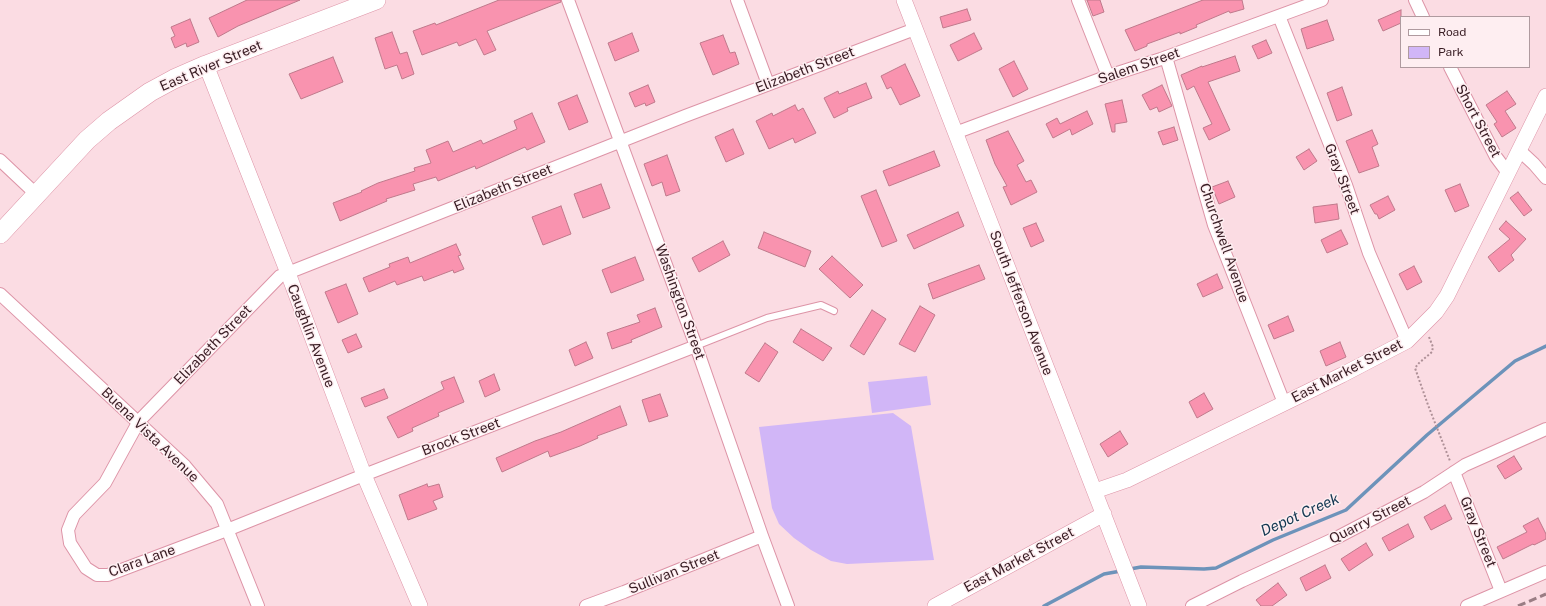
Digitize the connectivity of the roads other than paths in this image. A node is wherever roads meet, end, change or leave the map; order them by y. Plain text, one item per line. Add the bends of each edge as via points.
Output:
1 (376, 0) edge
2 (568, 0) edge
3 (737, 0) edge
4 (904, 0) edge
5 (1078, 0) edge
6 (1322, 0) edge
7 (1415, 0) edge
8 (1279, 16) junction
9 (1423, 16) edge
10 (915, 29) junction
11 (1166, 56) junction
12 (206, 65) junction
13 (1451, 68) edge
14 (1108, 76) junction
15 (768, 84) junction
16 (1546, 96) edge
17 (955, 133) junction
18 (620, 142) junction
19 (1520, 151) junction
20 (0, 160) edge
21 (1508, 173) junction
22 (1546, 178) edge
23 (37, 195) junction
24 (0, 234) edge
25 (288, 273) junction
26 (0, 294) edge
27 (834, 311) dead end
28 (1407, 341) junction
29 (696, 346) junction
30 (1284, 403) junction
31 (139, 421) junction
32 (1546, 429) edge
33 (1454, 472) junction
34 (364, 475) junction
35 (1095, 491) junction
36 (1104, 514) junction
37 (227, 530) junction
38 (762, 536) junction
39 (1546, 572) edge
40 (1501, 591) junction
41 (258, 606) edge
42 (420, 606) edge
43 (586, 606) edge
44 (788, 606) edge
45 (935, 606) edge
46 (1139, 606) edge
47 (1192, 606) edge
48 (1467, 606) edge

1 - 12 main road, East River Street
2 - 18 street, Washington Street
3 - 15 street
4 - 10 street, South Jefferson Avenue
5 - 14 street
6 - 8 street, Salem Street
7 - 9 street
8 - 11 street, Salem Street
8 - 28 street, Gray Street via 1346,185 1369,252
10 - 15 street, Elizabeth Street
10 - 17 street, South Jefferson Avenue
11 - 14 street, Salem Street
11 - 30 street, Churchwell Avenue via 1214,225
12 - 23 main road, East River Street via 150,92 109,121 82,145
12 - 25 street, Caughlin Avenue
13 - 21 street, Short Street via 1496,157
14 - 17 street, Salem Street
15 - 18 street, Elizabeth Street
16 - 19 street, East Market Street
17 - 35 street, South Jefferson Avenue
18 - 25 street, Elizabeth Street
18 - 29 street, Washington Street
19 - 21 street, East Market Street
19 - 22 street, Short Street
20 - 23 street
21 - 28 street, East Market Street via 1448,296
23 - 24 main road, East River Street
25 - 31 street, Elizabeth Street via 280,276
25 - 34 street, Caughlin Avenue
26 - 31 street, Buena Vista Avenue
27 - 29 lane via 821,305 767,318
28 - 30 street, East Market Street
29 - 34 street, Brock Street
29 - 38 street, Washington Street
30 - 35 street, East Market Street via 1127,480
31 - 37 street, Buena Vista Avenue via 185,466 216,504
31 - 37 street, Clara Lane via 105,483 74,516 68,530 70,543 86,568 97,575 108,575
32 - 33 street, Quarry Street
33 - 40 street, Gray Street
33 - 47 street, Quarry Street via 1424,492 1338,537
34 - 37 street, Brock Street
34 - 42 street, Caughlin Avenue
35 - 36 street, South Jefferson Avenue
36 - 45 street, East Market Street
36 - 46 street, South Jefferson Avenue
37 - 41 street, Buena Vista Avenue
38 - 43 street, Sullivan Street
38 - 44 street, Washington Street
39 - 40 street
40 - 48 street

